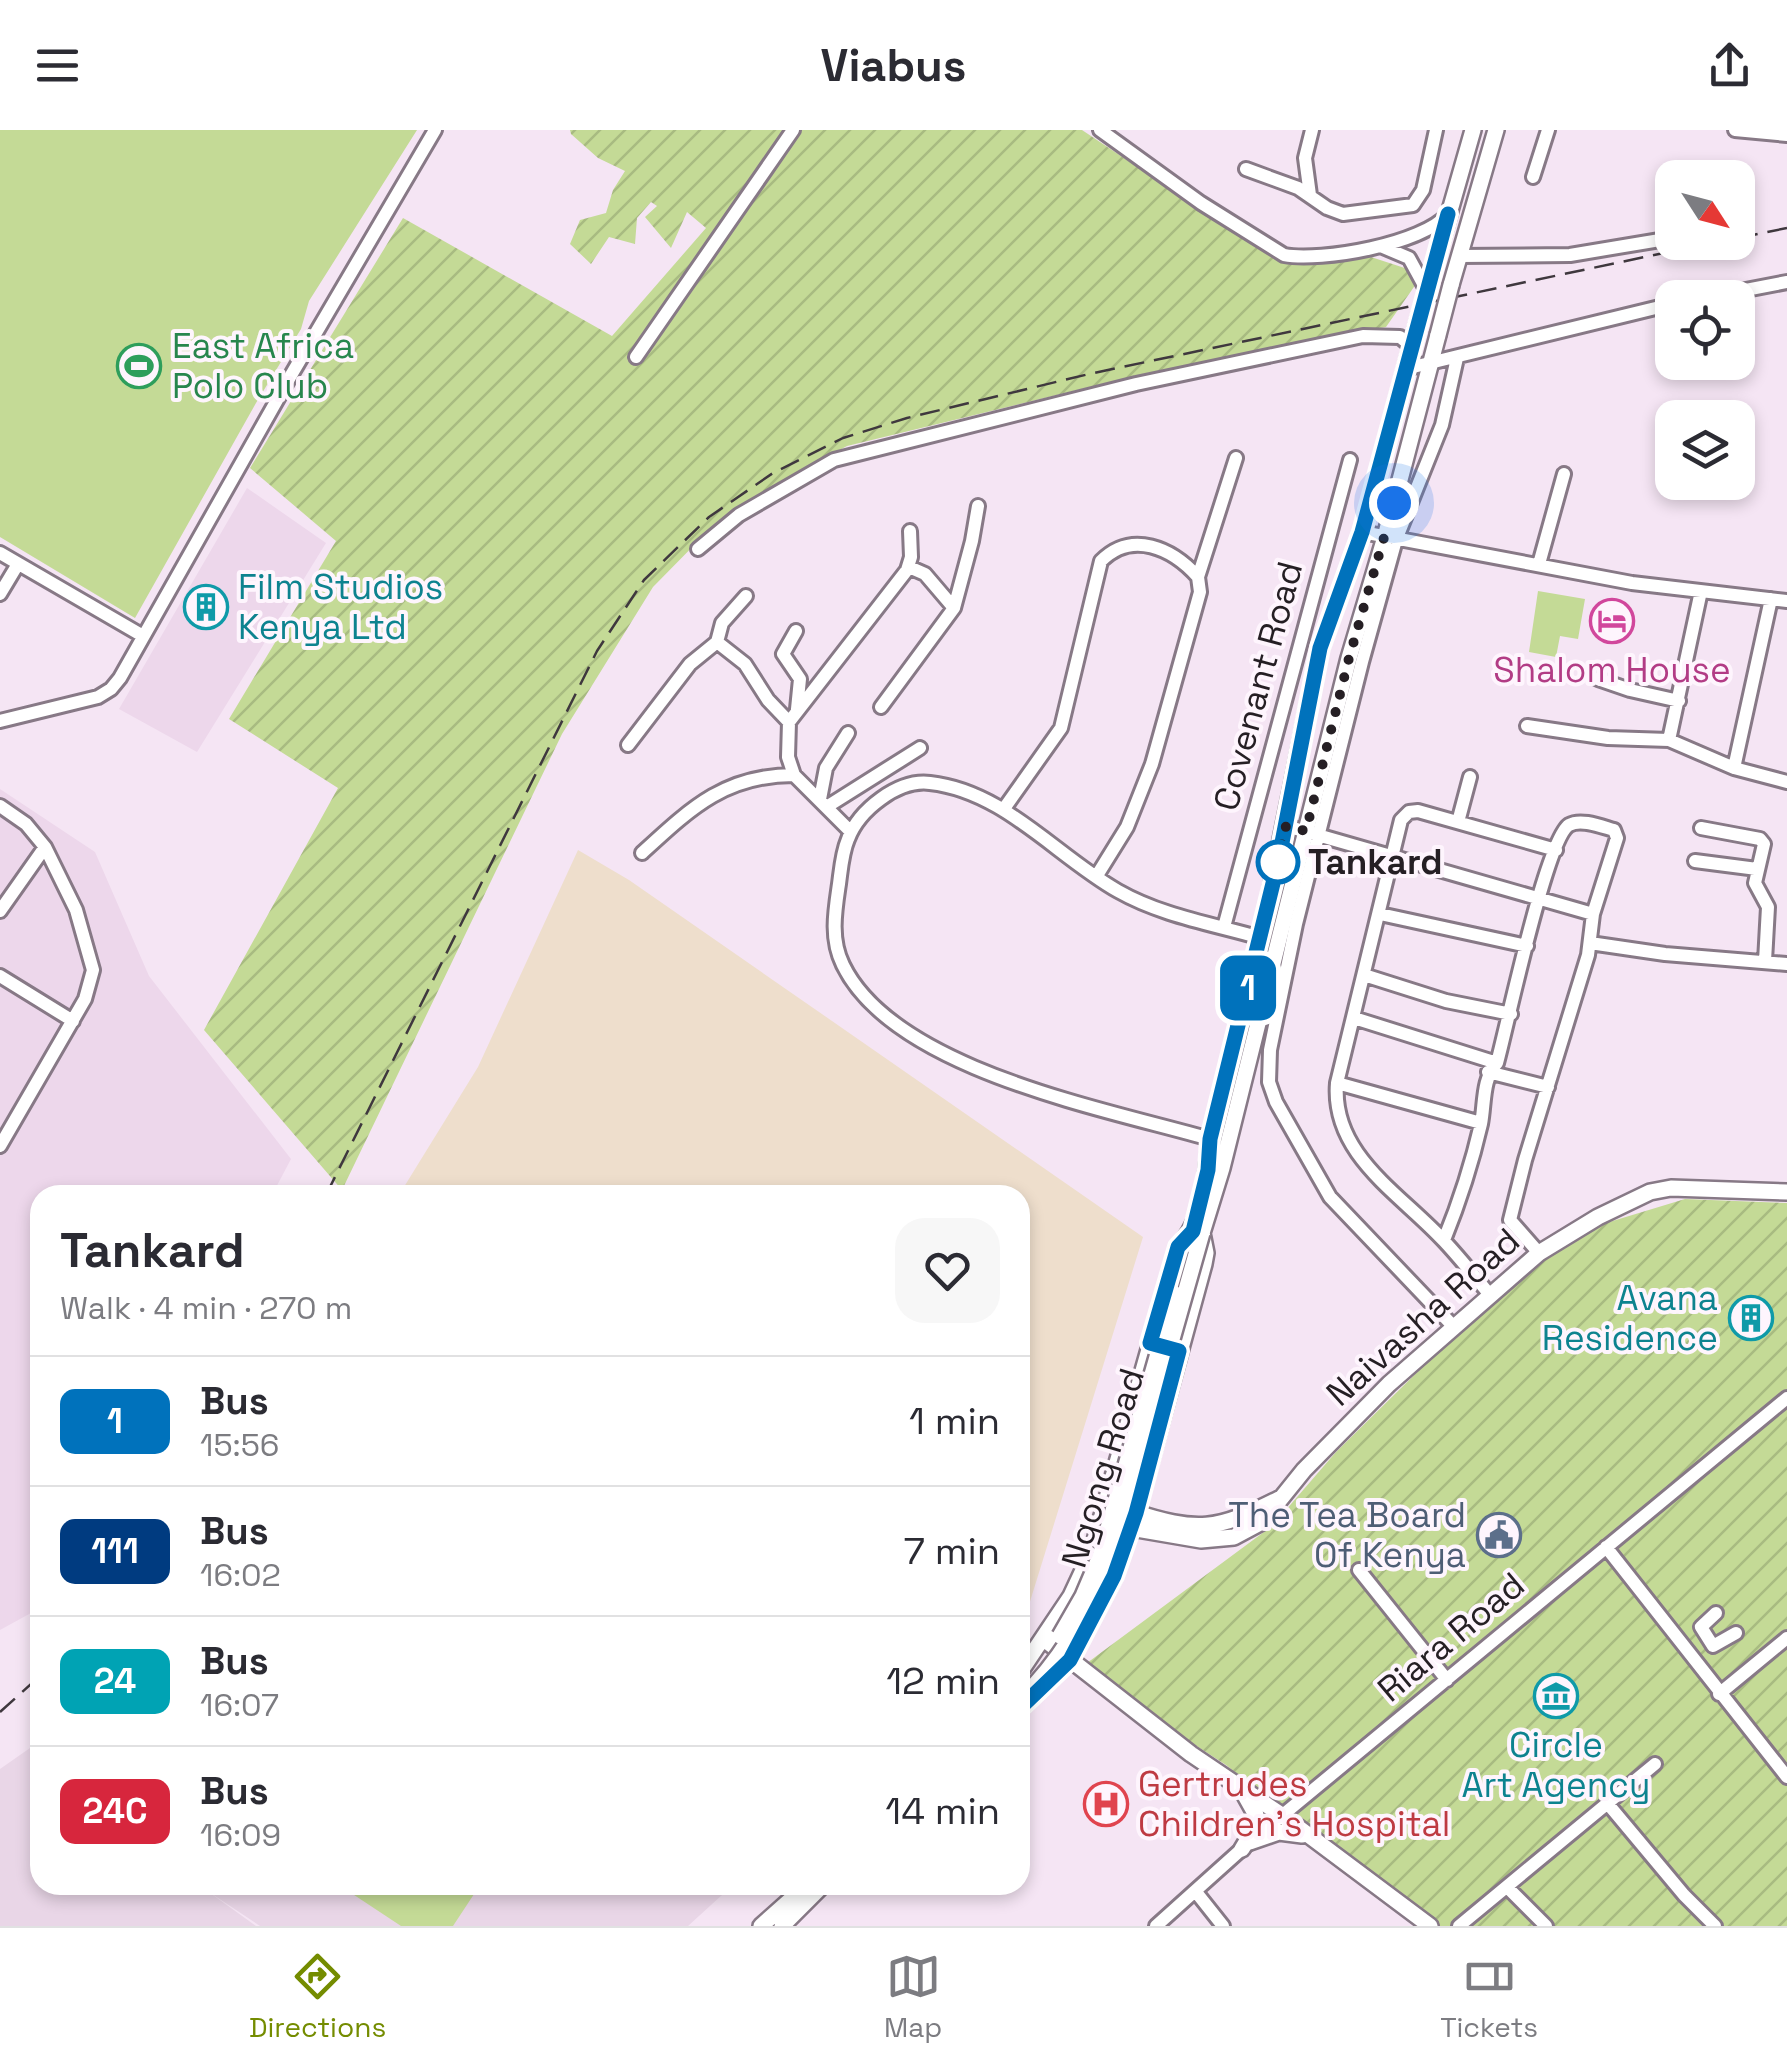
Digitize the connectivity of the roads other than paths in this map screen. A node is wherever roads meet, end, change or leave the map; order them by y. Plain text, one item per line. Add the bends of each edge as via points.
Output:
1 (435, 130) edge
2 (792, 130) edge
3 (1100, 130) edge
4 (1312, 130) edge
5 (1436, 130) edge
6 (1473, 130) edge
7 (1496, 130) edge
8 (1548, 130) edge
9 (1735, 130) edge
10 (1787, 136) edge
11 (1246, 169) dead end
12 (1533, 177) dead end
13 (1310, 196) junction
14 (1448, 214) junction
15 (1655, 241) edge
16 (1380, 247) junction
17 (1459, 256) junction
18 (1787, 282) edge
19 (1755, 288) edge
20 (1427, 291) junction
21 (1655, 308) edge
22 (1414, 338) junction
23 (636, 357) dead end
24 (1457, 358) junction
25 (1428, 364) junction
26 (1405, 369) junction
27 (1236, 458) dead end
28 (1350, 460) dead end
29 (1564, 474) dead end
30 (978, 506) dead end
31 (910, 531) dead end
32 (1362, 532) junction
33 (1391, 538) junction
34 (698, 550) dead end
35 (0, 553) edge
36 (18, 564) junction
37 (1539, 564) junction
38 (909, 567) junction
39 (1198, 577) junction
40 (1701, 591) junction
41 (0, 594) edge
42 (746, 596) dead end
43 (1772, 598) junction
44 (1787, 601) edge
45 (954, 608) junction
46 (796, 631) dead end
47 (143, 636) junction
48 (717, 642) junction
49 (1598, 679) dead end
50 (1680, 700) junction
51 (881, 707) dead end
52 (793, 718) junction
53 (0, 721) edge
54 (1527, 726) dead end
55 (848, 733) dead end
56 (1669, 740) junction
57 (628, 745) dead end
58 (920, 748) dead end
59 (1734, 768) junction
60 (794, 775) junction
61 (1470, 777) dead end
62 (1787, 782) edge
63 (824, 802) junction
64 (0, 806) edge
65 (1004, 810) junction
66 (1458, 822) junction
67 (1286, 826) junction
68 (1701, 828) dead end
69 (851, 832) junction
70 (1312, 833) junction
71 (45, 847) junction
72 (1556, 850) junction
73 (642, 852) dead end
74 (1390, 856) junction
75 (1695, 861) dead end
76 (1757, 869) junction
77 (1096, 878) junction
78 (1539, 898) junction
79 (0, 911) edge
80 (1380, 914) junction
81 (1593, 914) junction
82 (1224, 928) junction
83 (1261, 938) junction
84 (1590, 943) junction
85 (1527, 946) junction
86 (1765, 961) junction
87 (1787, 964) edge
88 (0, 976) edge
89 (1364, 976) junction
90 (1511, 1014) junction
91 (1354, 1018) junction
92 (73, 1021) junction
93 (1250, 1051) junction
94 (1270, 1054) junction
95 (1492, 1068) junction
96 (1269, 1082) junction
97 (1337, 1083) junction
98 (1241, 1085) junction
99 (1548, 1086) junction
100 (1481, 1122) junction
101 (1210, 1139) junction
102 (0, 1146) edge
103 (1787, 1192) edge
104 (1198, 1232) junction
105 (1444, 1240) junction
106 (1539, 1253) junction
107 (1490, 1295) junction
108 (1454, 1327) junction
109 (1150, 1343) junction
110 (1179, 1351) junction
111 (1787, 1398) edge
112 (1111, 1505) junction
113 (1134, 1521) junction
114 (1106, 1522) junction
115 (1606, 1547) junction
116 (1359, 1570) dead end
117 (1716, 1613) dead end
118 (1736, 1632) dead end
119 (1703, 1635) junction
120 (1787, 1638) edge
121 (1044, 1640) junction
122 (1683, 1648) junction
123 (1030, 1659) edge
124 (1070, 1660) junction
125 (1030, 1675) edge
126 (1447, 1680) junction
127 (1030, 1689) edge
128 (1719, 1694) junction
129 (1030, 1698) edge
130 (1656, 1764) dead end
131 (1787, 1777) edge
132 (1238, 1783) junction
133 (1608, 1804) junction
134 (1284, 1816) junction
135 (1311, 1838) junction
136 (1246, 1846) junction
137 (1507, 1887) junction
138 (1196, 1892) junction
139 (795, 1895) edge
140 (813, 1895) edge
141 (761, 1926) edge
142 (782, 1926) edge
143 (1156, 1926) edge
144 (1223, 1926) edge
145 (1430, 1926) edge
146 (1459, 1926) edge
147 (1546, 1926) edge
148 (1715, 1926) edge

1 - 47 street
2 - 23 street
3 - 16 street via 1278,253 1298,257
4 - 13 street via 1305,158
5 - 13 street via 1423,190 1413,205 1344,214
6 - 14 main road, Ngong Road
7 - 17 main road, Ngong Road
8 - 12 street
9 - 10 street
11 - 13 street
14 - 16 street via 1434,228
14 - 20 main road, Ngong Road
15 - 17 street via 1570,255
16 - 20 street via 1410,258
17 - 25 main road, Ngong Road, bridge
18 - 19 street
20 - 22 main road, Ngong Road, bridge
21 - 24 street
22 - 26 main road, Ngong Road
22 - 34 street via 1363,336 1136,384 834,460 738,515
24 - 25 street
24 - 33 street via 1442,425
25 - 26 street
25 - 33 main road, Ngong Road
26 - 32 main road, Ngong Road
27 - 39 street
28 - 82 street, Covenant Road
29 - 37 street
30 - 45 street
31 - 38 street
32 - 33 street
32 - 67 main road, Ngong Road via 1320,648
33 - 37 street
33 - 70 main road, Ngong Road via 1349,658
35 - 36 street
36 - 41 street
36 - 47 street
37 - 40 street
38 - 45 street via 926,574
38 - 52 street
39 - 65 street via 1156,546 1120,547 1101,562 1059,733
39 - 77 street via 1200,592 1152,764
40 - 43 street
40 - 50 street
42 - 48 street via 722,623
43 - 44 street
43 - 59 street
45 - 51 street
46 - 52 street via 783,654 800,680
47 - 53 street via 105,694
48 - 52 street
48 - 57 street via 690,664
49 - 50 street
50 - 56 street
52 - 60 street via 788,758
54 - 56 street
55 - 63 street via 826,768
56 - 59 street
58 - 63 street
59 - 62 street
60 - 63 street
60 - 73 street via 758,776 718,791
61 - 66 street
63 - 69 street
64 - 71 street
65 - 69 street via 967,791 918,782 891,793
65 - 77 street
66 - 72 street
66 - 74 street via 1409,812
67 - 70 street
67 - 83 main road, Ngong Road
68 - 76 street via 1760,839
69 - 101 street via 836,906 836,946 851,979 877,1008 984,1074
70 - 74 street
70 - 93 main road, Ngong Road
70 - 94 street
71 - 79 street
71 - 92 street via 92,961 90,991
72 - 78 street
72 - 81 street via 1574,823 1617,833
74 - 78 street
74 - 80 street
75 - 76 street
76 - 86 street via 1756,887 1768,907
77 - 82 street via 1146,905
78 - 81 street
78 - 85 street
80 - 85 street
80 - 89 street
81 - 84 street
82 - 83 street
83 - 101 main road, Ngong Road
84 - 86 street
84 - 99 street
85 - 90 street
86 - 87 street
88 - 92 street
89 - 90 street
89 - 91 street
90 - 95 street
91 - 95 street
91 - 97 street
92 - 102 street
93 - 94 street
93 - 98 main road, Ngong Road
94 - 96 street
95 - 99 street
95 - 100 street
96 - 98 street
96 - 108 street via 1330,1197
97 - 100 street
97 - 105 street via 1348,1141
98 - 104 main road, Ngong Road
99 - 106 street via 1510,1220
100 - 105 street
101 - 104 main road, Ngong Road
103 - 106 main road, Naivasha Road via 1656,1191
104 - 109 main road, Ngong Road via 1178,1247
104 - 110 main road, Ngong Road via 1206,1254
104 - 112 main road, Ngong Road, bridge
104 - 127 main road, Ngong Road, bridge via 1107,1568 1084,1618
105 - 107 street
106 - 107 main road, Naivasha Road
107 - 108 main road, Naivasha Road
108 - 113 main road, Naivasha Road via 1344,1428 1262,1522 1234,1537 1201,1540
109 - 110 main road
109 - 112 main road, Ngong Road
110 - 113 main road, Ngong Road
111 - 115 street, Riara Road
112 - 113 main road
112 - 114 main road, Ngong Road, bridge
113 - 114 main road
113 - 124 main road, Ngong Road
114 - 121 main road, Ngong Road
114 - 125 main road, Ngong Road, bridge via 1083,1596
115 - 122 street
115 - 126 street, Riara Road
116 - 126 street
117 - 119 street via 1703,1624
118 - 119 street via 1716,1647
119 - 122 street
120 - 128 street
121 - 123 main road, Ngong Road
121 - 124 main road
122 - 128 street
124 - 129 main road, Ngong Road
124 - 132 main road
126 - 134 street, Riara Road
128 - 131 street
130 - 133 street
132 - 134 main road
132 - 136 main road via 1256,1815
133 - 137 street
133 - 148 street
134 - 135 main road
134 - 136 street, Riara Road
135 - 136 main road via 1285,1832
135 - 145 main road
136 - 138 street, Riara Road
137 - 146 street
137 - 147 street
138 - 143 street, Riara Road
138 - 144 street
139 - 141 main road
140 - 142 main road

